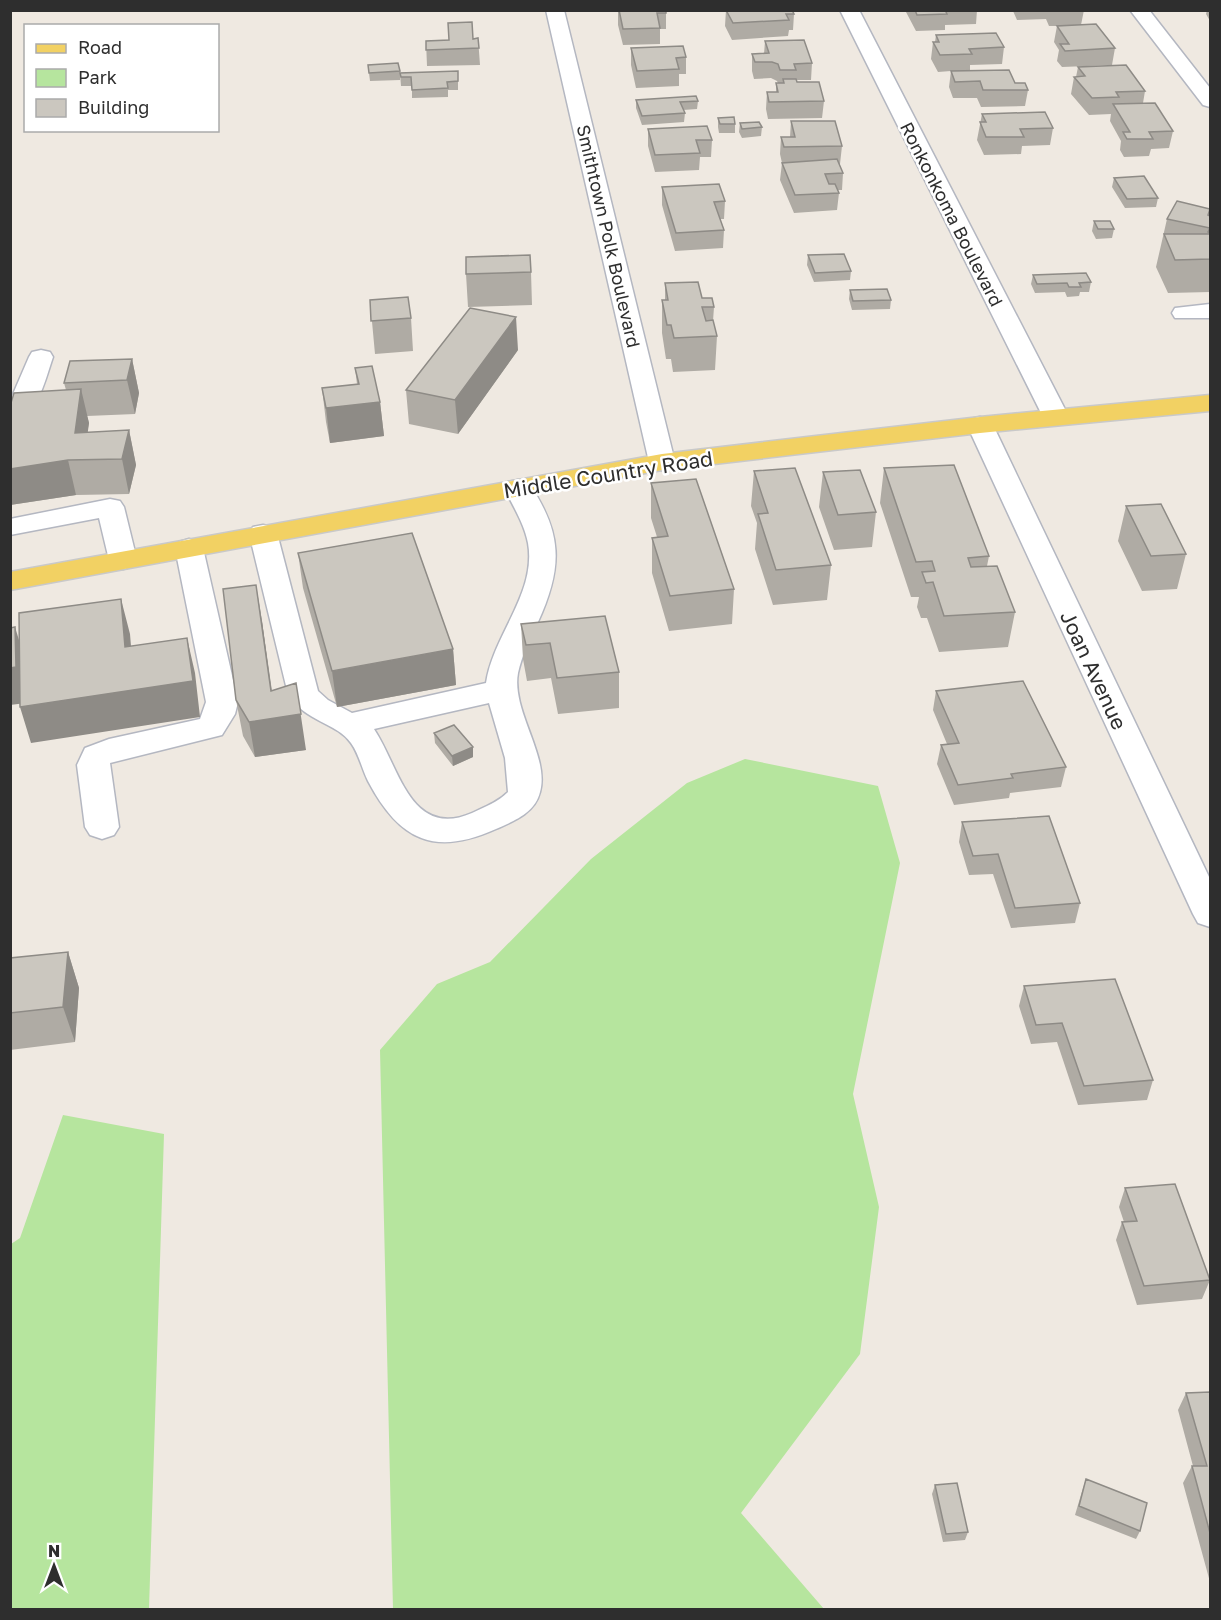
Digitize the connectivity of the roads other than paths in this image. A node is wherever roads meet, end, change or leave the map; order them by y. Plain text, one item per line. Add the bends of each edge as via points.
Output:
1 (555, 10) edge
2 (849, 10) edge
3 (1139, 10) edge
4 (1210, 101) edge
5 (1210, 311) edge
6 (1184, 313) dead end
7 (41, 357) dead end
8 (1210, 403) edge
9 (1056, 417) junction
10 (10, 418) edge
11 (980, 424) junction
12 (662, 462) junction
13 (518, 488) junction
14 (10, 527) edge
15 (263, 533) junction
16 (189, 548) junction
17 (123, 560) junction
18 (10, 581) edge
19 (501, 690) junction
20 (349, 724) junction
21 (102, 827) dead end
22 (1210, 914) edge

1 - 12 street, Smithtown Polk Boulevard
2 - 9 street, Ronkonkoma Boulevard
3 - 4 street
5 - 6 street
7 - 10 street via 26,398
8 - 9 main road, Middle Country Road
9 - 11 main road, Middle Country Road
11 - 12 main road, Middle Country Road
11 - 22 street, Joan Avenue
12 - 13 main road, Middle Country Road
13 - 15 main road, Middle Country Road
13 - 19 street via 540,535 544,557 501,676
14 - 17 street via 110,507
15 - 16 main road, Middle Country Road
15 - 20 street via 303,694 313,708
16 - 17 main road, Middle Country Road
16 - 21 street via 222,702 219,714 211,727 96,756 93,765
17 - 18 main road, Middle Country Road
19 - 20 street
19 - 20 street via 525,777 523,794 511,807 470,828 427,829 412,818 386,785 364,737

